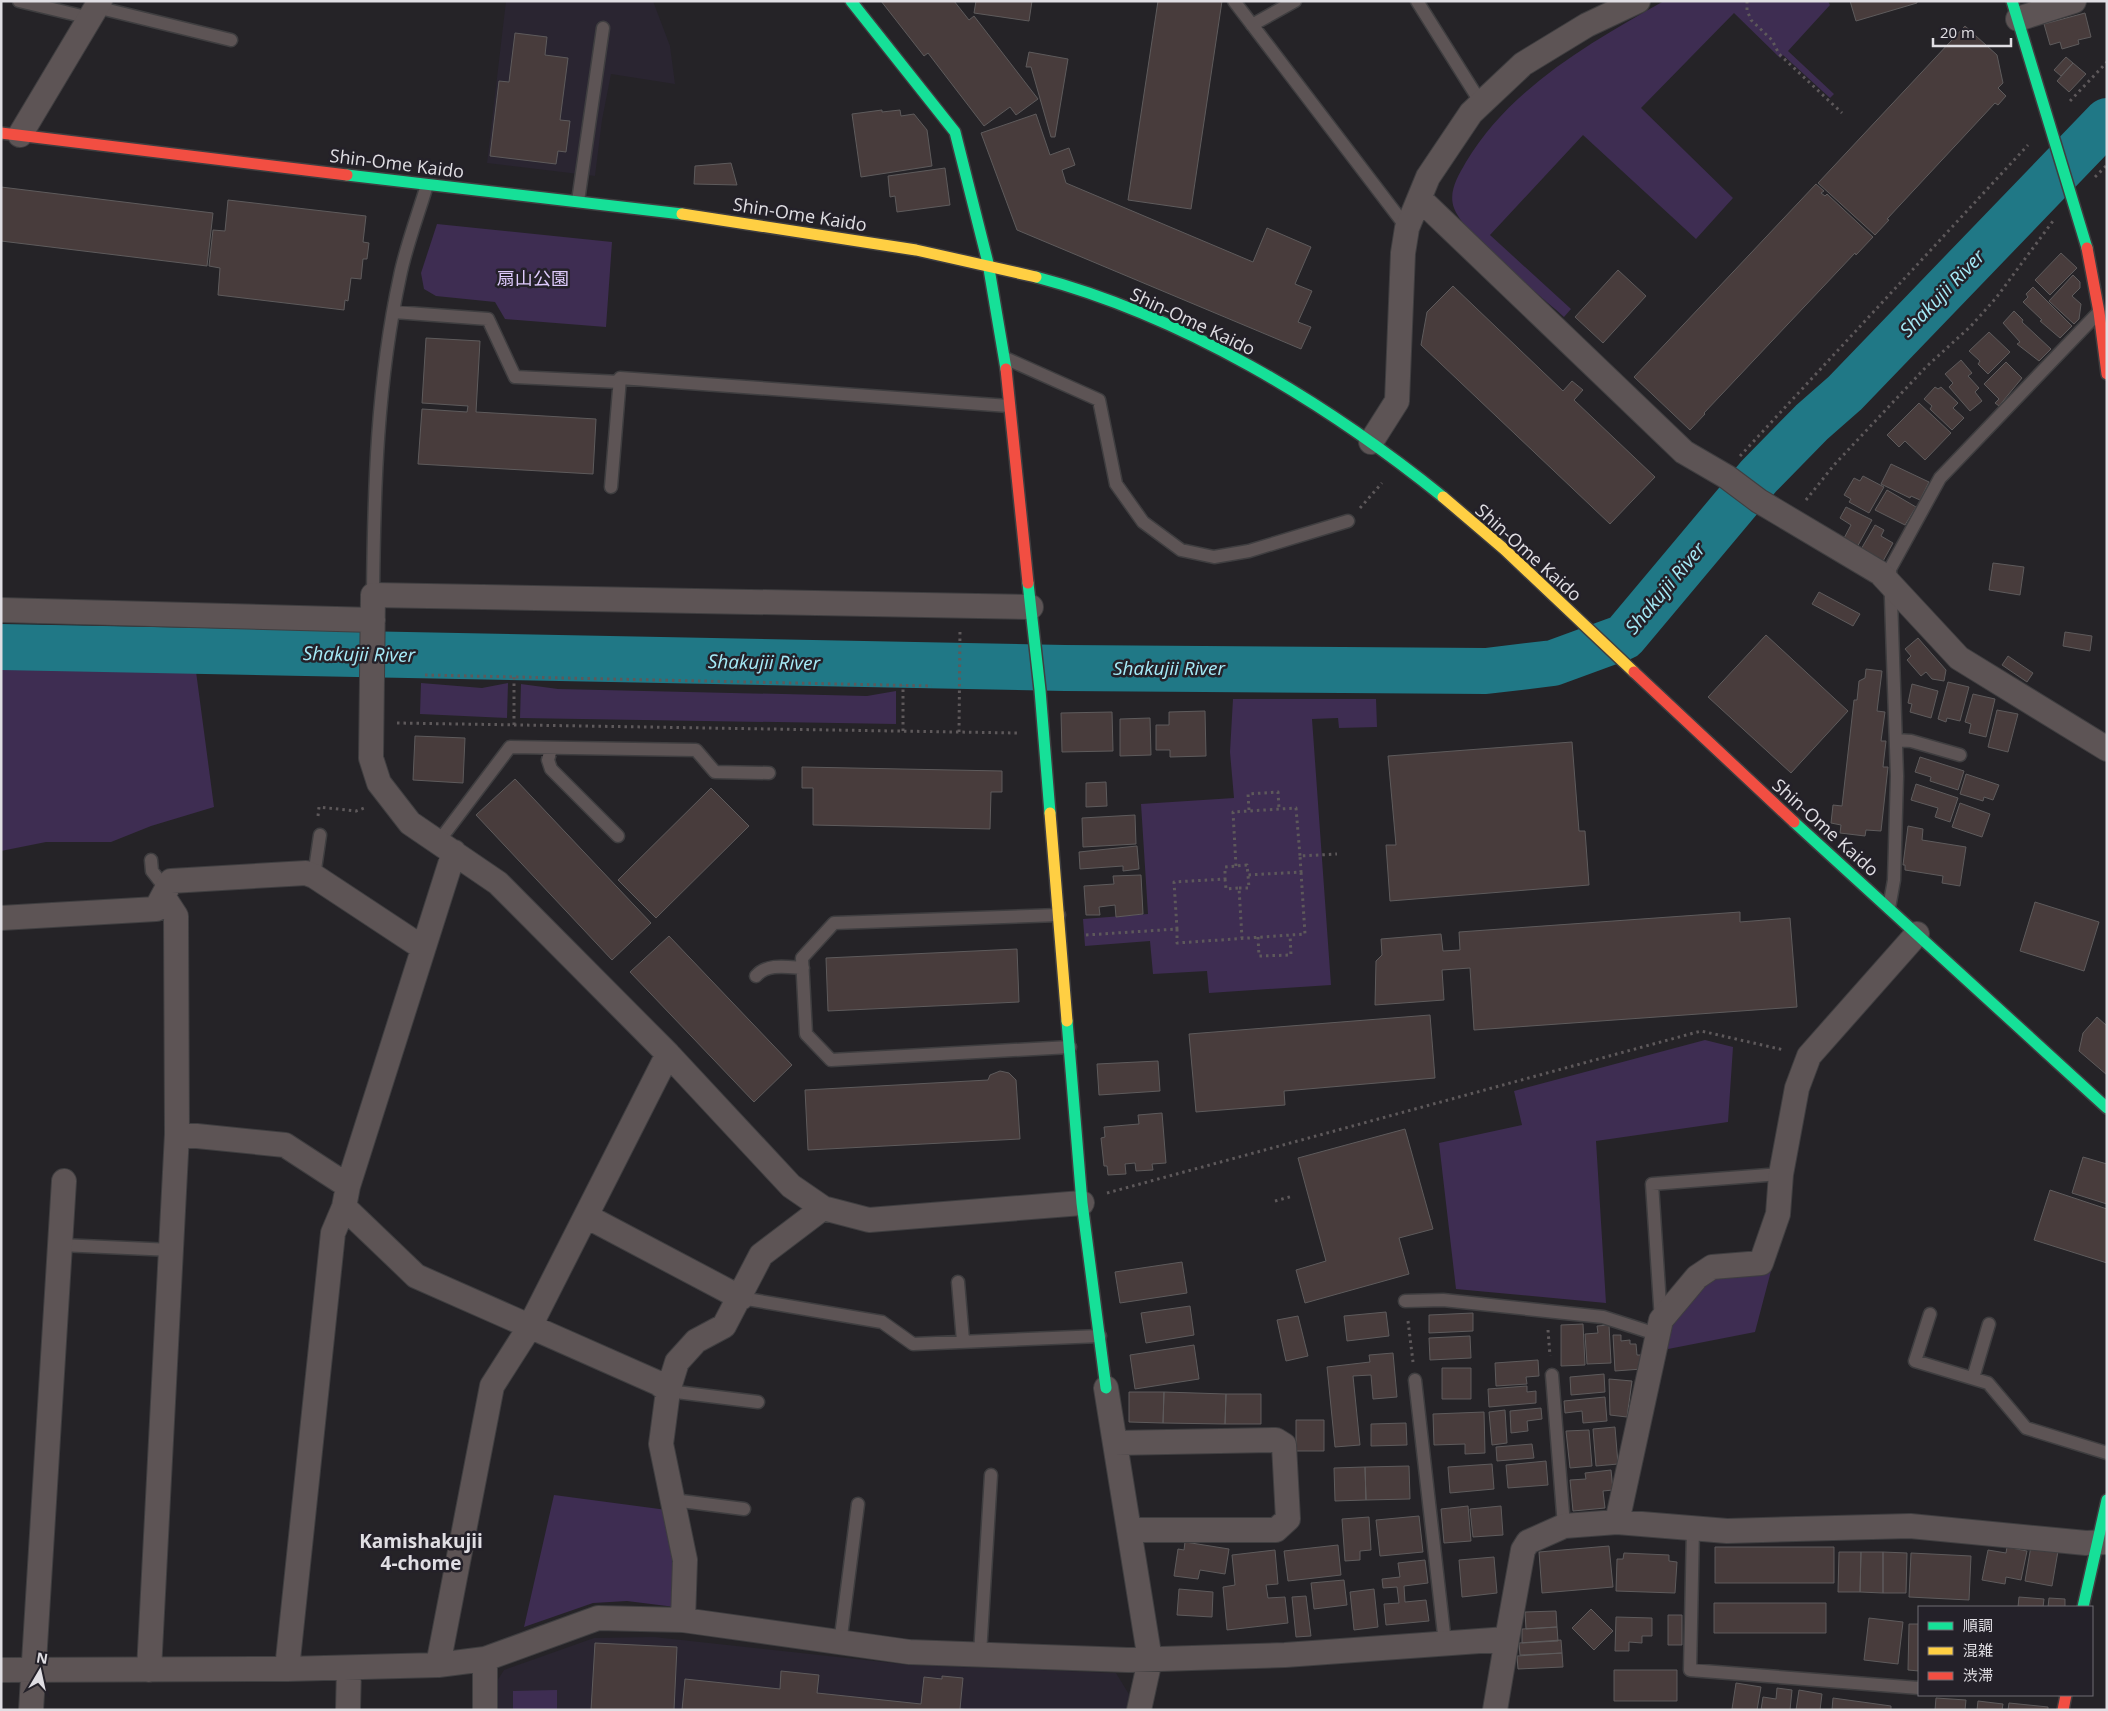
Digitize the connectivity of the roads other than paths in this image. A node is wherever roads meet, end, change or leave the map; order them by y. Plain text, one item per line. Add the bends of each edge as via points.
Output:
1 (19, 1) edge
2 (851, 1) edge
3 (1234, 1) edge
4 (1295, 1) edge
5 (1417, 1) edge
6 (1638, 1) edge
7 (2074, 1) edge
8 (95, 9) edge
9 (2015, 10) edge
10 (1252, 25) junction
11 (603, 28) dead end
12 (231, 40) dead end
13 (1481, 103) junction
14 (10, 134) edge
15 (427, 185) junction
16 (1420, 199) junction
17 (578, 201) junction
18 (1407, 228) junction
19 (988, 263) junction
20 (2103, 309) edge
21 (394, 312) junction
22 (1005, 358) junction
23 (2107, 374) edge
24 (620, 382) junction
25 (1009, 406) junction
26 (1371, 442) junction
27 (611, 487) dead end
28 (1348, 521) road end
29 (1891, 582) junction
30 (373, 595) junction
31 (1031, 607) junction
32 (1, 610) edge
33 (372, 625) junction
34 (1896, 740) junction
35 (551, 749) junction
36 (2107, 749) edge
37 (1960, 755) dead end
38 (770, 773) dead end
39 (320, 835) dead end
40 (618, 836) dead end
41 (446, 847) junction
42 (151, 860) dead end
43 (314, 876) junction
44 (165, 892) junction
45 (1889, 908) junction
46 (1059, 916) junction
47 (1, 918) edge
48 (1917, 934) junction
49 (423, 948) junction
50 (803, 968) junction
51 (756, 976) dead end
52 (1070, 1047) junction
53 (668, 1054) junction
54 (2107, 1108) edge
55 (177, 1134) junction
56 (1781, 1174) junction
57 (64, 1181) dead end
58 (346, 1196) junction
59 (1082, 1201) junction
60 (822, 1208) junction
61 (586, 1216) junction
62 (60, 1245) junction
63 (172, 1250) junction
64 (958, 1282) dead end
65 (741, 1298) junction
66 (1405, 1301) road end
67 (1930, 1314) dead end
68 (1989, 1324) dead end
69 (1658, 1327) junction
70 (529, 1328) junction
71 (1100, 1336) junction
72 (963, 1341) junction
73 (1552, 1376) road end
74 (1973, 1378) junction
75 (1416, 1380) road end
76 (1106, 1388) joint
77 (668, 1391) junction
78 (758, 1402) dead end
79 (1115, 1443) junction
80 (2107, 1453) edge
81 (992, 1475) dead end
82 (673, 1500) junction
83 (2107, 1500) edge
84 (858, 1504) dead end
85 (744, 1509) dead end
86 (1617, 1522) junction
87 (1564, 1526) junction
88 (1693, 1528) junction
89 (1129, 1530) junction
90 (2101, 1542) edge
91 (2083, 1606) edge
92 (683, 1620) junction
93 (1507, 1639) junction
94 (1445, 1643) junction
95 (840, 1644) junction
96 (980, 1654) junction
97 (485, 1659) junction
98 (1150, 1660) junction
99 (438, 1665) junction
100 (349, 1668) junction
101 (34, 1669) junction
102 (287, 1669) junction
103 (1, 1670) edge
104 (149, 1670) junction
105 (1918, 1688) edge
106 (2065, 1696) edge
107 (31, 1710) edge
108 (348, 1710) edge
109 (485, 1710) edge
110 (1139, 1710) edge
111 (1495, 1710) edge
112 (2063, 1710) edge

1 - 8 lane
2 - 19 main road via 955,132
3 - 10 lane
4 - 10 lane
5 - 13 lane
6 - 13 street via 1587,26 1523,64
7 - 9 street
8 - 12 lane
8 - 14 street
9 - 20 main road via 2074,197
10 - 18 lane
11 - 17 lane
13 - 16 street via 1428,178
14 - 15 main road, Shin-Ome Kaido
15 - 17 main road, Shin-Ome Kaido
15 - 21 lane via 400,275
16 - 18 street
16 - 29 street via 1684,452
17 - 19 main road, Shin-Ome Kaido via 731,220
18 - 26 street via 1403,253 1397,400
19 - 22 main road
19 - 26 main road, Shin-Ome Kaido via 1090,294 1155,319 1248,365
20 - 23 main road
20 - 29 lane via 1940,478 1890,569
21 - 24 lane via 488,319 516,377
21 - 30 lane via 375,452
22 - 25 main road
22 - 28 lane via 1100,400 1116,484 1143,522 1181,550 1214,557 1249,551
24 - 25 lane via 620,378
24 - 27 lane
25 - 31 main road
26 - 45 main road, Shin-Ome Kaido via 1446,500 1517,562
29 - 34 lane
29 - 36 street via 1959,658
30 - 31 street
30 - 33 street
31 - 46 main road
32 - 33 street
33 - 41 street via 371,758 379,783 410,823
34 - 37 lane
34 - 45 lane via 1894,880
35 - 38 lane via 696,750 715,772
35 - 40 lane via 548,760 551,769
35 - 41 lane via 510,747
39 - 43 lane
41 - 49 street
41 - 53 street via 498,883
42 - 44 lane via 152,871
43 - 44 street via 171,881
43 - 49 street
44 - 47 street via 156,909
44 - 55 street via 176,916
45 - 48 main road, Shin-Ome Kaido
46 - 50 lane via 834,923 802,958
46 - 52 main road
48 - 54 main road, Shin-Ome Kaido
48 - 56 street via 1809,1056 1797,1088
49 - 58 street
50 - 51 lane via 772,967 762,969
50 - 52 lane via 806,1034 831,1060
52 - 59 main road
53 - 60 street via 791,1186
53 - 61 street
55 - 58 street via 285,1144
55 - 63 street
56 - 69 street via 1778,1214 1761,1263 1712,1267 1697,1277
56 - 69 lane via 1652,1184
57 - 62 street
58 - 70 street via 416,1276
58 - 102 street via 333,1233
59 - 60 street via 869,1220
59 - 71 main road
60 - 65 street via 761,1256
61 - 65 street
61 - 70 street
62 - 63 lane
62 - 101 street
63 - 104 street
64 - 72 lane
65 - 72 lane via 882,1322 913,1344
65 - 77 street via 724,1326 696,1341 677,1362
66 - 69 lane via 1444,1300 1547,1310
67 - 74 lane via 1915,1362
68 - 74 lane
69 - 86 street
70 - 77 street via 658,1383
70 - 99 street via 492,1386
71 - 72 lane
71 - 76 main road
73 - 87 lane
74 - 80 lane via 1988,1383 2026,1428
75 - 94 lane
76 - 79 street
77 - 78 lane
77 - 82 street via 662,1444
79 - 89 street
79 - 89 street via 1276,1440 1284,1445 1288,1520 1276,1530
81 - 96 lane
82 - 85 lane
82 - 92 street via 685,1560
83 - 90 main road
84 - 95 lane
86 - 87 street
86 - 88 street
87 - 93 street via 1528,1542 1523,1550
88 - 90 street via 1727,1531 1910,1526
88 - 105 lane via 1690,1670
89 - 98 street
90 - 91 main road
92 - 95 street
92 - 97 street via 598,1618
93 - 94 street
93 - 111 street
94 - 98 street via 1285,1655
95 - 96 street via 909,1652
96 - 98 street
97 - 99 street
97 - 109 street
98 - 110 street
99 - 100 street
100 - 102 street
100 - 108 street
101 - 103 street
101 - 104 street
101 - 107 street
102 - 104 street
106 - 112 main road

